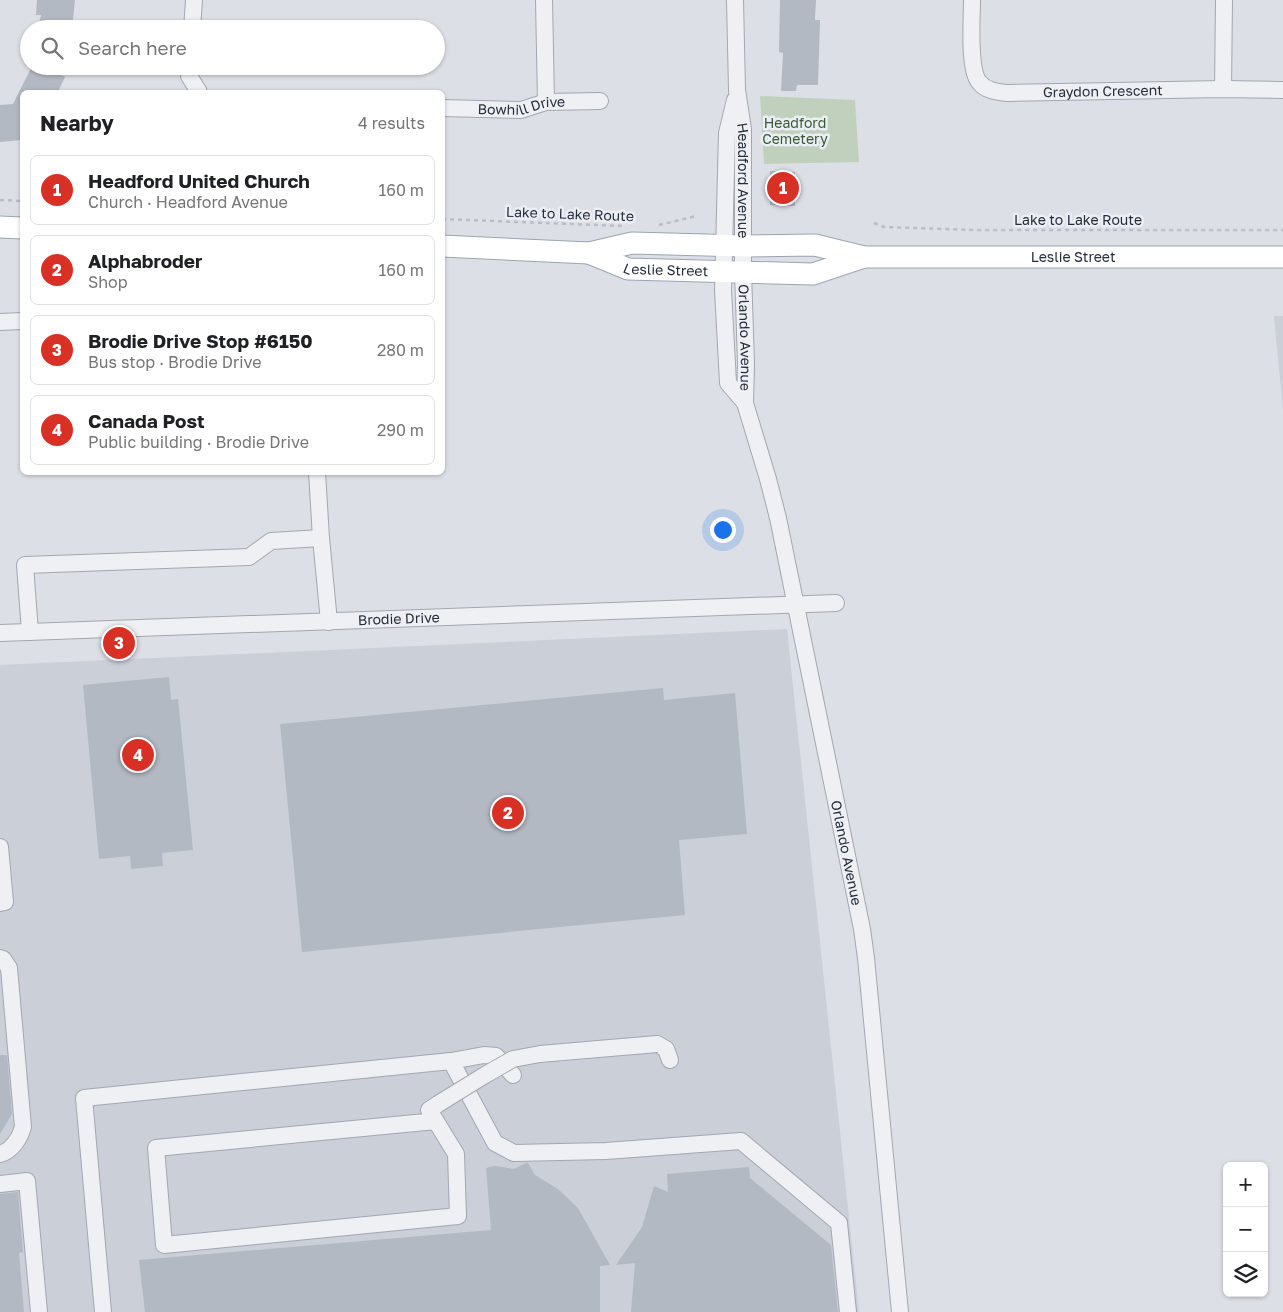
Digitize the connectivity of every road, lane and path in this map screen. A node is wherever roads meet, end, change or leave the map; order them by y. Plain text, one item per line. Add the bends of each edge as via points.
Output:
1 (194, 0) edge
2 (544, 0) edge
3 (735, 0) edge
4 (972, 0) edge
5 (1224, 0) edge
6 (193, 20) edge
7 (189, 75) edge
8 (1223, 89) junction
9 (198, 90) edge
10 (1283, 90) edge
11 (600, 101) dead end
12 (546, 102) junction
13 (445, 108) edge
14 (0, 200) edge
15 (20, 201) edge
16 (696, 216) dead end
17 (445, 219) edge
18 (874, 223) dead end
19 (0, 226) edge
20 (630, 226) dead end
21 (650, 227) dead end
22 (20, 228) edge
23 (1283, 230) edge
24 (733, 245) junction
25 (445, 246) edge
26 (589, 253) junction
27 (864, 256) junction
28 (1283, 257) edge
29 (733, 272) junction
30 (20, 321) edge
31 (0, 322) edge
32 (317, 475) edge
33 (321, 538) junction
34 (836, 603) dead end
35 (796, 605) junction
36 (329, 622) junction
37 (30, 632) junction
38 (0, 633) edge
39 (0, 847) edge
40 (0, 903) edge
41 (0, 958) edge
42 (496, 1056) junction
43 (451, 1060) junction
44 (670, 1060) dead end
45 (513, 1075) dead end
46 (459, 1076) junction
47 (436, 1121) junction
48 (0, 1154) edge
49 (0, 1184) edge
50 (39, 1312) edge
51 (103, 1312) edge
52 (848, 1312) edge
53 (900, 1312) edge

1 - 6 street
2 - 12 street
3 - 24 street, Headford Avenue via 737,90 743,129
4 - 8 street, Graydon Crescent via 973,67 978,82 992,92
5 - 8 street
7 - 9 street
8 - 10 street, Graydon Crescent
11 - 12 street, Bowhill Drive
12 - 13 street, Bowhill Drive via 521,110
14 - 15 path
16 - 21 path, Lake to Lake Route
17 - 20 path, Lake to Lake Route
18 - 23 path, Lake to Lake Route via 884,227 973,230
19 - 22 main road
24 - 26 main road, Leslie Street via 632,243
24 - 27 main road, Leslie Street via 815,245
24 - 29 street, Orlando Avenue
25 - 26 main road, Leslie Street
26 - 29 main road, Leslie Street via 628,269
27 - 28 main road, Leslie Street
27 - 29 main road, Leslie Street via 813,274
29 - 35 street, Orlando Avenue via 728,383 744,403 770,487
30 - 31 street
32 - 33 street
33 - 36 street
33 - 37 street via 270,540 249,557 25,565
34 - 35 street, Brodie Drive
35 - 36 street, Brodie Drive
35 - 53 street, Orlando Avenue via 866,958
36 - 37 street, Brodie Drive
37 - 38 street, Brodie Drive
39 - 40 street via 5,902
41 - 48 street via 9,968 23,1128 20,1138
42 - 43 street
42 - 45 street
42 - 46 street
43 - 46 street
43 - 51 street via 84,1098
44 - 47 street, bridge via 666,1049 657,1044 513,1059 429,1110
46 - 52 street via 495,1143 514,1153 741,1141 839,1223
47 - 47 street via 456,1154 458,1216 164,1244 156,1148
49 - 50 street via 27,1181

